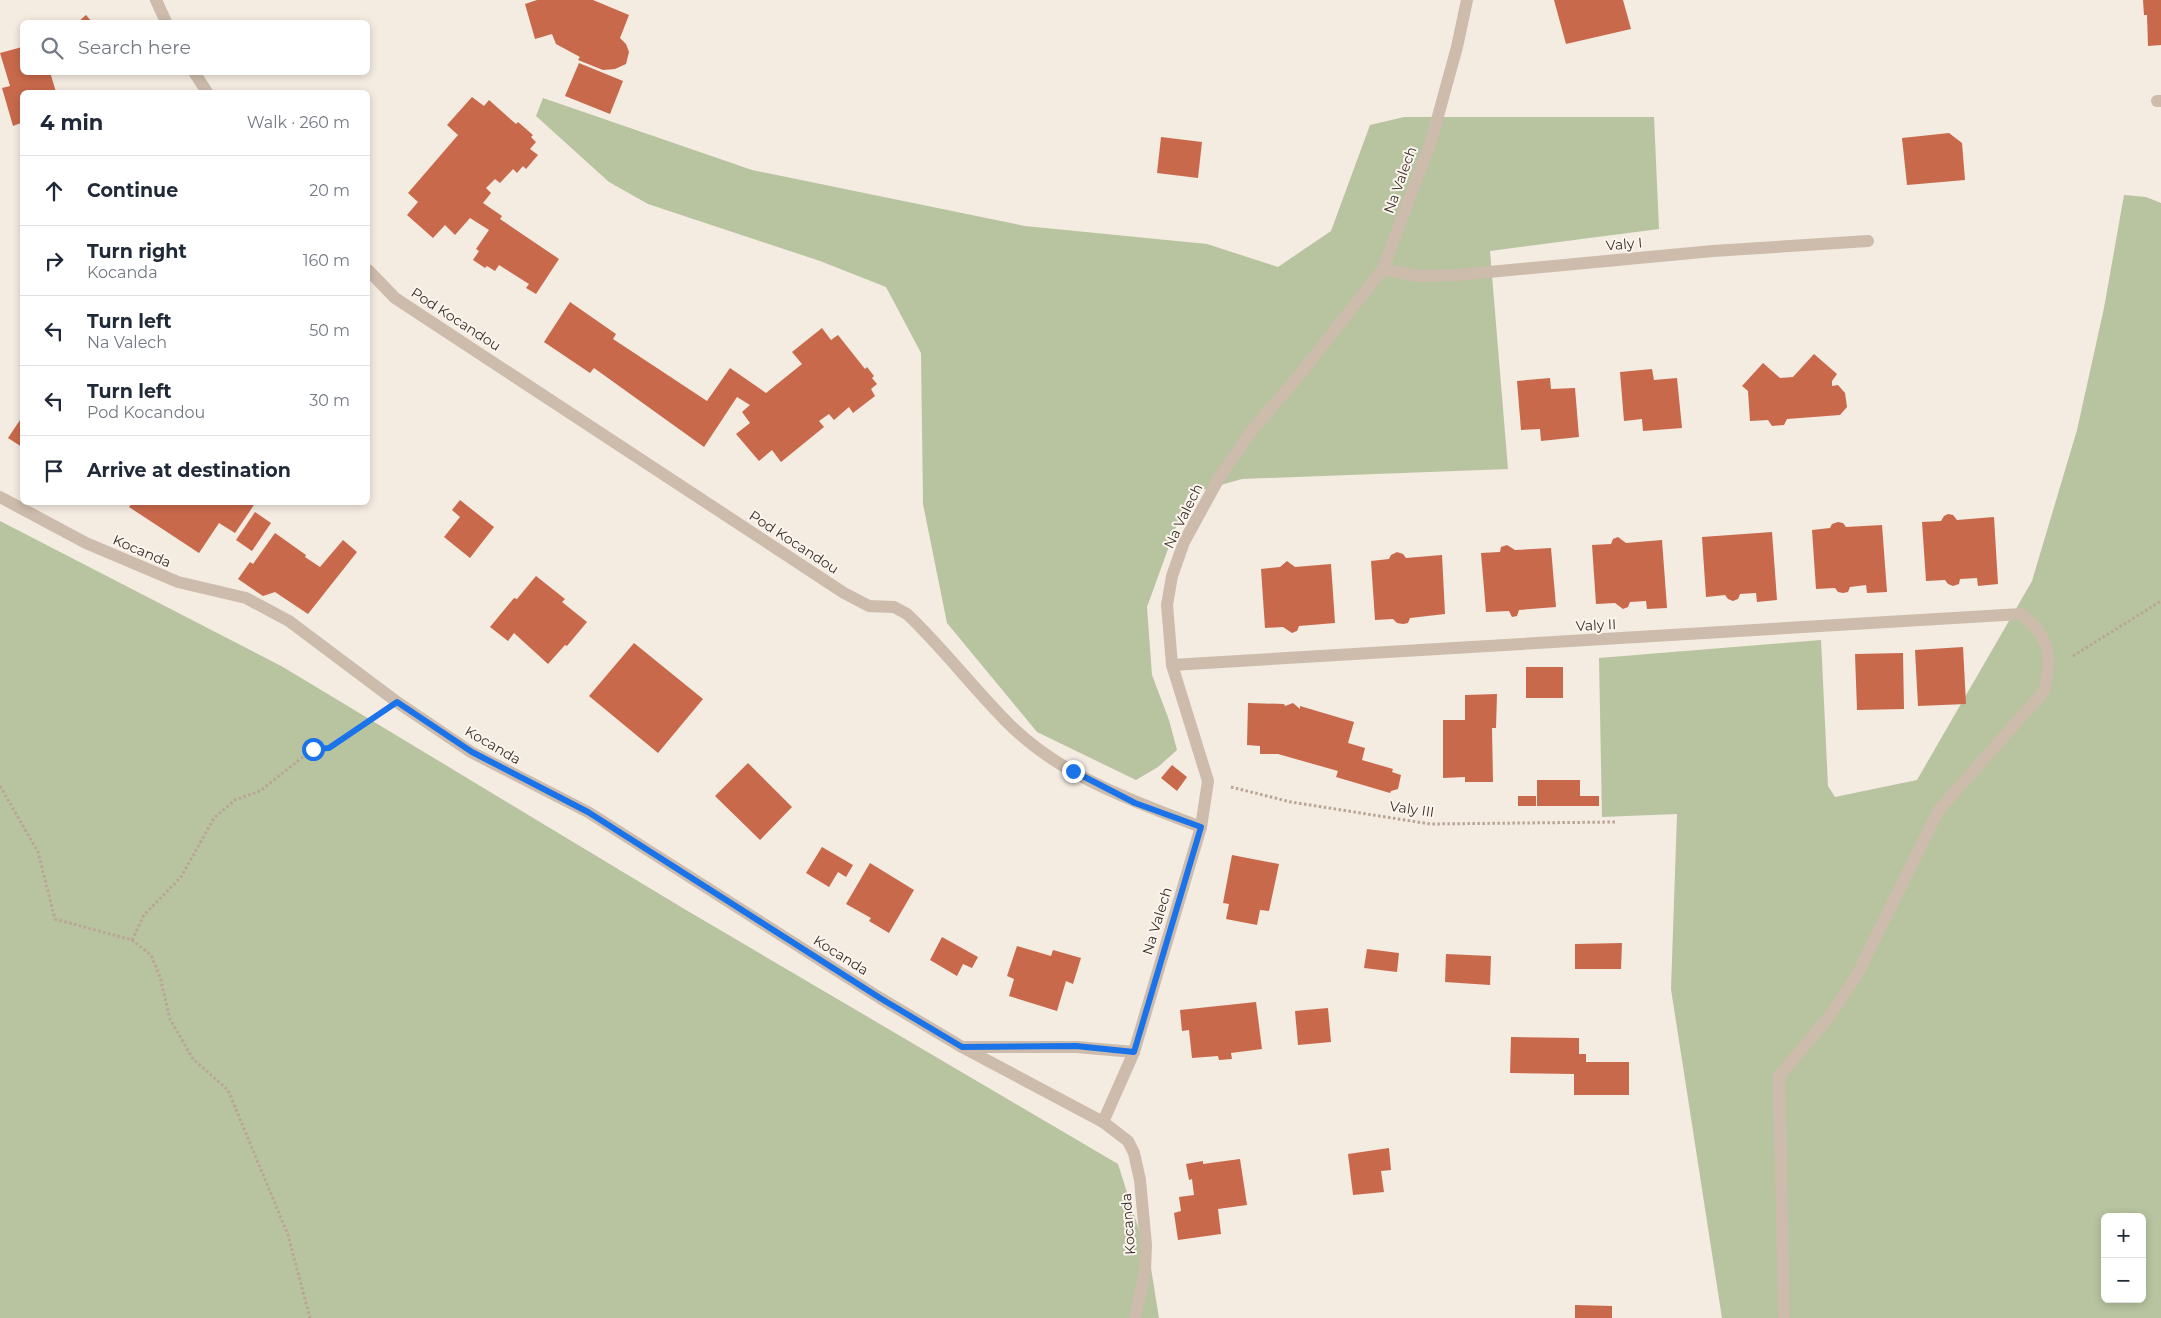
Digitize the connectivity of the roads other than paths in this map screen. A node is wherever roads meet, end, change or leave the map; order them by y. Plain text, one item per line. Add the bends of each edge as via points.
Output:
1 (156, 0) edge
2 (1466, 0) edge
3 (165, 20) edge
4 (196, 75) edge
5 (207, 90) edge
6 (1868, 241) dead end
7 (1383, 269) junction
8 (370, 272) edge
9 (0, 497) edge
10 (1172, 665) junction
11 (1201, 827) junction
12 (962, 1047) junction
13 (1134, 1052) junction
14 (1103, 1122) junction
15 (1136, 1318) edge
16 (1784, 1318) edge

1 - 3 street
2 - 7 street, Na Valech via 1457,47 1432,138
4 - 5 street
6 - 7 street, Valy I via 1457,275 1418,276
7 - 10 street, Na Valech via 1252,430 1219,478 1184,542 1172,576 1167,605
8 - 11 street, Pod Kocandou via 395,298 844,593 869,606 894,607 907,614 1009,724 1039,749 1073,771 1135,803
9 - 12 street, Kocanda via 86,544 178,582 246,598 289,621 397,702 472,752 588,812
10 - 11 street, Na Valech via 1208,781
10 - 16 street, Valy II via 2021,614 2036,626 2047,649 2049,671 2044,691 1938,811 1857,975 1829,1017 1780,1076
11 - 13 street, Na Valech
12 - 13 street via 1076,1046
12 - 14 street, Kocanda
13 - 14 street, Na Valech
14 - 15 street, Kocanda via 1128,1141 1140,1180 1146,1270

